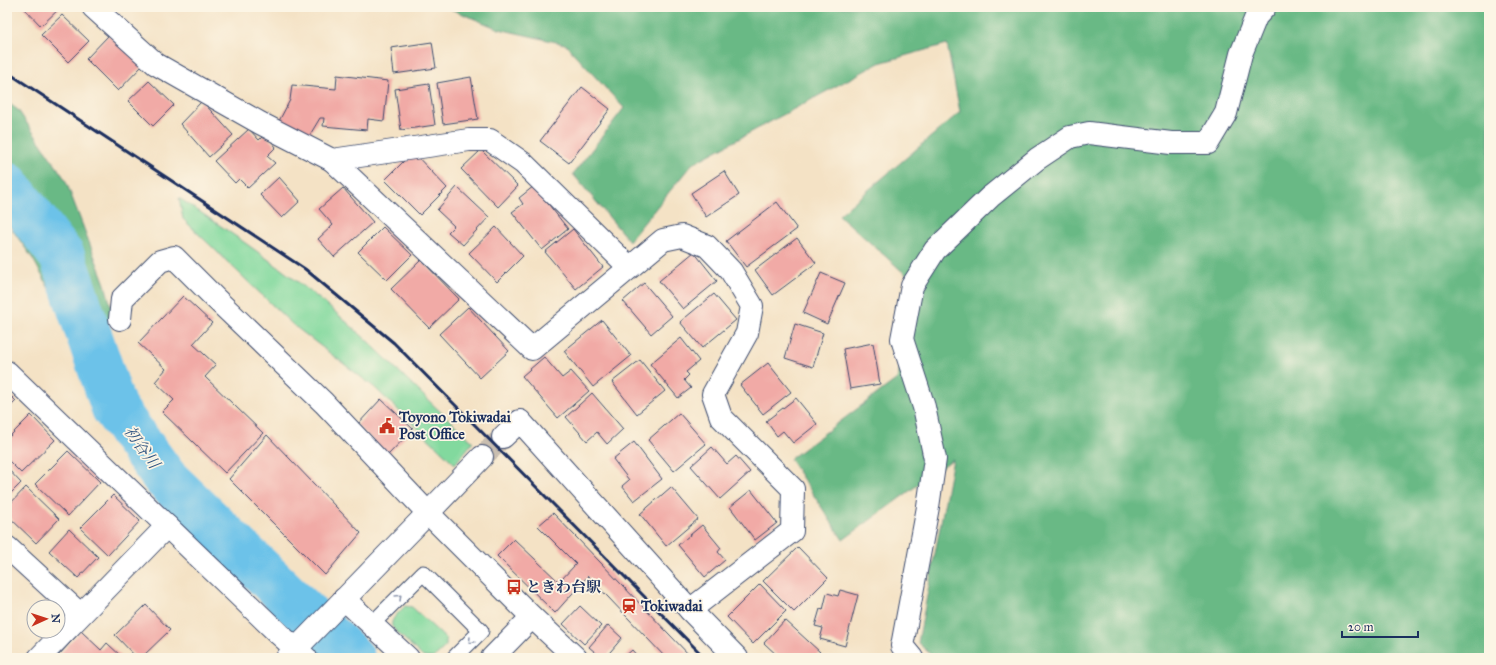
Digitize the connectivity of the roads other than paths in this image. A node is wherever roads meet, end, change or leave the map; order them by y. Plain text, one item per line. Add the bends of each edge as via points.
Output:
1 (93, 7) edge
2 (1265, 7) edge
3 (332, 160) junction
4 (629, 267) junction
5 (120, 319) dead end
6 (7, 372) edge
7 (503, 438) tunnel mouth
8 (482, 457) tunnel mouth
9 (428, 513) junction
10 (167, 526) junction
11 (7, 547) edge
12 (344, 599) junction
13 (690, 610) junction
14 (80, 614) junction
15 (532, 617) junction
16 (372, 624) junction
17 (296, 655) edge
18 (39, 658) edge
19 (408, 658) edge
20 (454, 658) edge
21 (492, 658) edge
22 (576, 658) edge
23 (737, 658) edge
24 (912, 658) edge

1 - 3 street via 156,64
2 - 24 street via 1256,17 1241,54 1226,113 1208,143 1171,143 1089,133 1070,137 1037,159 990,197 935,250 912,286 902,339 924,407 935,459 902,646
3 - 4 street via 469,140 490,140 524,163
3 - 4 street via 532,349
4 - 13 street via 662,240 682,236 707,246 731,271 752,306 747,333 713,394 721,417 793,488 792,531
5 - 9 street via 122,300 160,261 174,257 324,403
6 - 10 street
7 - 13 street via 520,420
8 - 9 street
9 - 12 street
9 - 15 street
10 - 14 street
10 - 17 street via 279,634
11 - 14 street
12 - 16 street
12 - 17 street
13 - 23 street
14 - 18 street
15 - 21 street
15 - 22 street
16 - 19 street
16 -> 20 lane via 423,573 481,631

